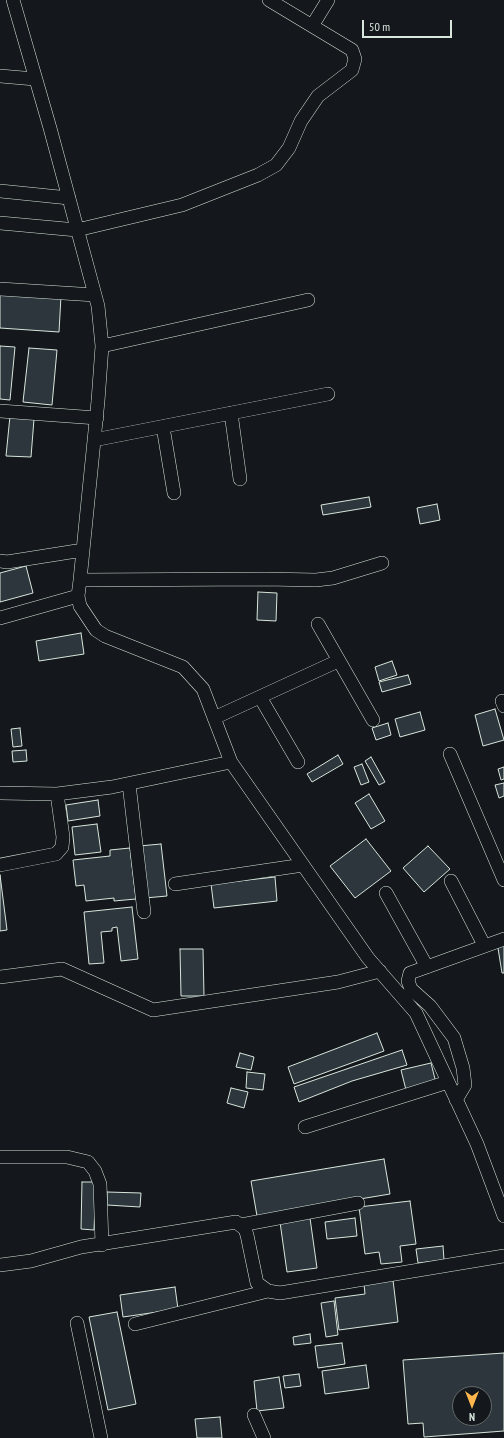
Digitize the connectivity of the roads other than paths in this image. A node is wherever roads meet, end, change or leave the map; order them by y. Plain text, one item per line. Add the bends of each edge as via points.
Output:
1 (13, 0) edge
2 (269, 0) edge
3 (328, 0) edge
4 (312, 26) junction
5 (0, 76) edge
6 (35, 78) junction
7 (0, 190) edge
8 (69, 198) junction
9 (0, 223) edge
10 (78, 230) junction
11 (0, 289) edge
12 (95, 295) junction
13 (308, 300) dead end
14 (102, 346) junction
15 (328, 394) dead end
16 (0, 411) edge
17 (231, 413) junction
18 (97, 418) junction
19 (163, 426) junction
20 (94, 440) junction
21 (240, 479) dead end
22 (174, 493) dead end
23 (83, 550) junction
24 (0, 561) edge
25 (382, 563) dead end
26 (80, 580) junction
27 (78, 596) junction
28 (0, 618) edge
29 (318, 624) dead end
30 (338, 661) junction
31 (260, 697) junction
32 (214, 718) junction
33 (373, 720) dead end
34 (450, 754) dead end
35 (231, 762) junction
36 (298, 762) dead end
37 (129, 784) junction
38 (0, 793) edge
39 (57, 794) junction
40 (0, 865) edge
41 (303, 865) junction
42 (504, 880) edge
43 (451, 881) dead end
44 (175, 884) dead end
45 (386, 893) dead end
46 (144, 912) dead end
47 (504, 939) edge
48 (484, 945) junction
49 (427, 967) junction
50 (380, 971) junction
51 (0, 977) edge
52 (448, 1082) junction
53 (456, 1100) junction
54 (305, 1127) dead end
55 (0, 1157) edge
56 (358, 1203) dead end
57 (504, 1216) edge
58 (241, 1225) junction
59 (102, 1245) junction
60 (504, 1256) edge
61 (0, 1265) edge
62 (268, 1292) junction
63 (76, 1323) dead end
64 (135, 1324) dead end
65 (254, 1415) dead end
66 (101, 1438) edge
67 (264, 1438) edge

1 - 6 street
2 - 4 street
3 - 4 street
4 - 10 street via 352,50 355,59 352,70 318,96 301,121 289,148 276,165 258,175 182,205
5 - 6 street
6 - 8 street
7 - 8 street
8 - 10 street
9 - 10 street
10 - 12 street
11 - 12 street
12 - 14 street
13 - 14 street
14 - 18 street
15 - 17 street
16 - 18 street
17 - 19 street
17 - 21 street
18 - 20 street
19 - 20 street
19 - 22 street
20 - 23 street
23 - 24 street
23 - 26 street
25 - 26 street via 332,578 316,580
26 - 27 street
27 - 28 street
27 - 32 street via 80,606 96,630 183,667 203,689
29 - 30 street
30 - 31 street
30 - 33 street
31 - 32 street
31 - 36 street
32 - 35 street
34 - 42 street
35 - 37 street
35 - 41 street
37 - 39 street
37 - 46 street
38 - 39 street
39 - 40 street via 62,847 56,854
41 - 44 street
41 - 50 street via 368,958
43 - 48 street
45 - 49 street
47 - 48 street
48 - 49 street
49 - 53 street via 410,973 408,981 411,989 430,1006 454,1038 465,1085
50 - 51 street via 338,982 153,1010 62,968
50 - 52 street via 416,1013
52 - 53 street
52 - 54 street
53 - 57 street via 477,1144
55 - 59 street via 67,1157 88,1162 100,1184
56 - 58 street
58 - 59 street via 236,1222
58 - 62 street via 247,1235 257,1283
59 - 61 street via 81,1247 32,1261
60 - 62 street via 280,1293
62 - 64 street
63 - 66 street
65 - 67 street

